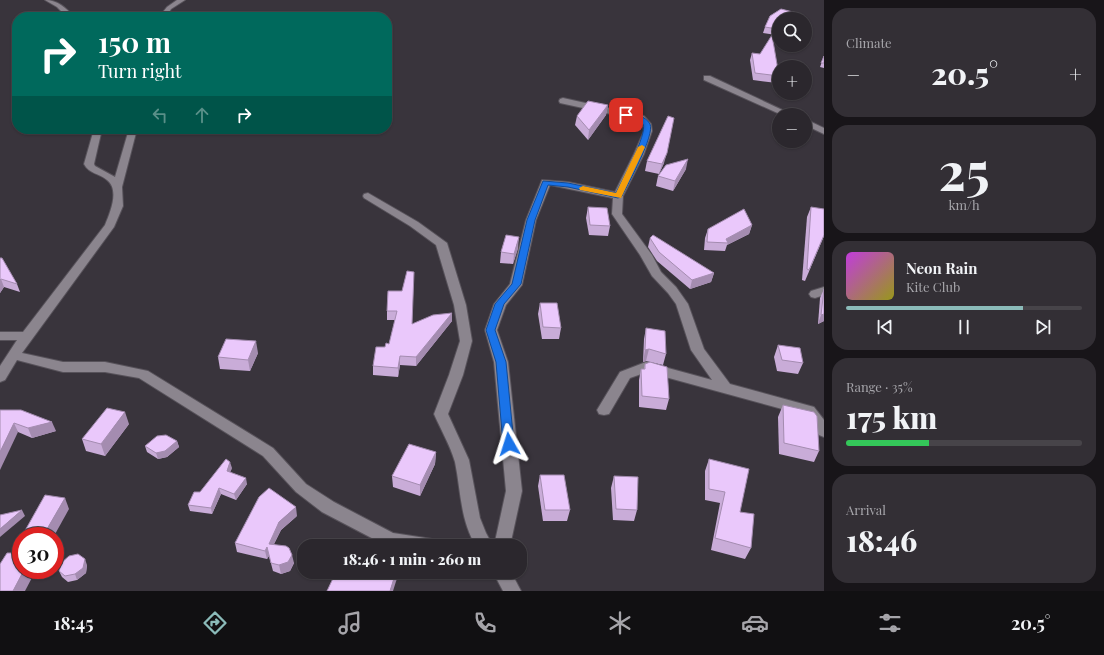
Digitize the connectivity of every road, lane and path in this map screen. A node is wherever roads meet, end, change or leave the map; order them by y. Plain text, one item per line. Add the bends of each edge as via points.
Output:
1 (47, 0) edge
2 (182, 0) edge
3 (65, 12) edge
4 (166, 12) edge
5 (707, 78) dead end
6 (564, 101) dead end
7 (773, 108) edge
8 (812, 125) edge
9 (824, 131) edge
10 (97, 134) edge
11 (132, 134) edge
12 (117, 187) junction
13 (368, 196) dead end
14 (618, 196) junction
15 (0, 336) edge
16 (27, 336) junction
17 (14, 354) junction
18 (0, 377) edge
19 (725, 388) junction
20 (604, 410) dead end
21 (824, 431) edge
22 (388, 539) edge
23 (480, 539) edge
24 (504, 539) edge
25 (506, 579) edge
26 (512, 591) edge

1 - 3 street
2 - 4 street
5 - 7 street
6 - 14 street via 641,118 646,124 648,131
8 - 9 street
10 - 12 street via 89,164 111,178
11 - 12 street
12 - 16 street via 118,206 110,225
13 - 23 street via 440,243 460,305 466,341 441,414 463,464 469,506
14 - 19 street via 617,214 656,274 672,290 698,350
14 - 24 street via 546,182 531,220 516,284 500,304 490,330 501,362 514,491
15 - 16 street
16 - 17 street
17 - 18 street
17 - 22 street via 63,367 105,367 143,374 268,452 301,488 328,507
19 - 20 street via 646,367 625,375
19 - 21 street via 809,411
25 - 26 street

